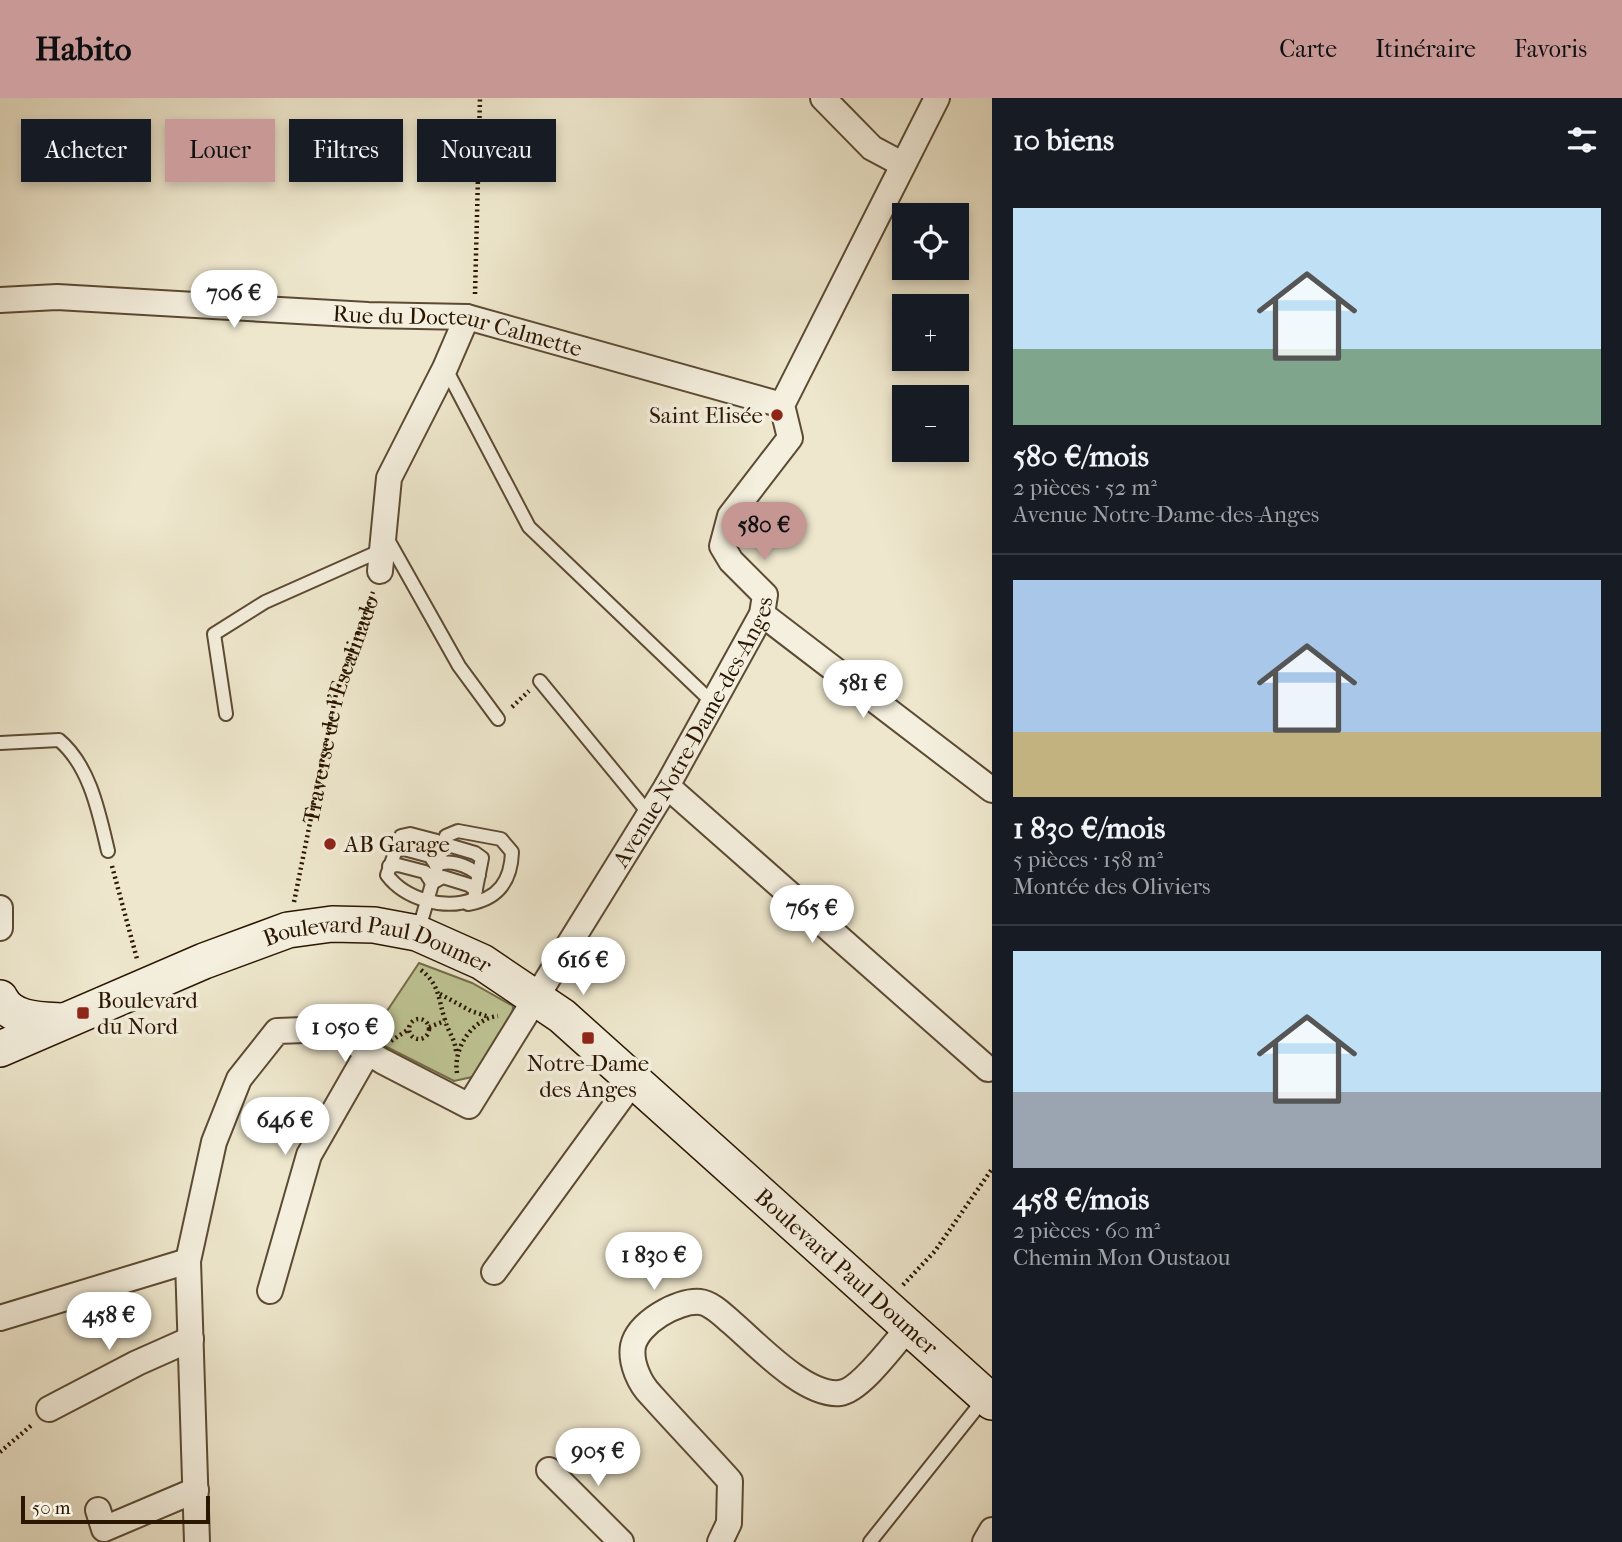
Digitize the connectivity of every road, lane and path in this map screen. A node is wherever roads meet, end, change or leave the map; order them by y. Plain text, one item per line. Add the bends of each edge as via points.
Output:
1 (480, 98) edge
2 (823, 98) edge
3 (937, 98) edge
4 (902, 164) junction
5 (0, 300) edge
6 (471, 318) junction
7 (446, 368) junction
8 (782, 405) junction
9 (383, 552) junction
10 (762, 614) junction
11 (540, 681) joint
12 (713, 703) junction
13 (226, 714) dead end
14 (498, 719) joint
15 (0, 743) edge
16 (667, 786) junction
17 (992, 790) edge
18 (650, 815) junction
19 (440, 849) junction
20 (108, 851) joint
21 (395, 851) junction
22 (436, 865) junction
23 (389, 866) junction
24 (300, 870) dead end
25 (479, 874) junction
26 (432, 883) junction
27 (476, 890) junction
28 (458, 905) junction
29 (0, 908) edge
30 (423, 917) junction
31 (0, 928) edge
32 (417, 968) dead end
33 (144, 987) junction
34 (440, 994) junction
35 (538, 998) junction
36 (1, 1009) edge
37 (501, 1015) dead end
38 (490, 1017) junction
39 (63, 1021) junction
40 (445, 1021) junction
41 (429, 1027) junction
42 (409, 1029) junction
43 (394, 1036) dead end
44 (0, 1049) edge
45 (368, 1052) junction
46 (456, 1057) junction
47 (988, 1069) dead end
48 (634, 1080) junction
49 (465, 1104) junction
50 (992, 1169) edge
51 (188, 1261) junction
52 (494, 1272) dead end
53 (270, 1291) dead end
54 (896, 1317) junction
55 (0, 1318) edge
56 (191, 1339) junction
57 (989, 1399) edge
58 (49, 1409) joint
59 (0, 1452) edge
60 (549, 1470) dead end
61 (195, 1490) junction
62 (104, 1527) edge
63 (992, 1530) edge
64 (197, 1542) edge
65 (621, 1542) edge
66 (720, 1542) edge
67 (870, 1542) edge
68 (985, 1542) edge

1 - 6 path
2 - 4 street via 872,148
3 - 4 street
4 - 8 street
5 - 6 street, Rue du Docteur Calmette via 57,297
6 - 7 street
6 - 8 street, Rue du Docteur Calmette
7 - 9 street via 389,478
7 - 12 lane via 529,527
8 - 10 street, Avenue Notre-Dame-des-Anges via 790,438 730,516 722,546 765,595
9 - 13 lane via 265,602 214,634
9 - 14 lane
9 - 24 path, Traverse de l'Escalinado via 335,694
10 - 12 street, Avenue Notre-Dame-des-Anges
10 - 17 street
11 - 14 path
11 - 18 lane
12 - 16 street, Avenue Notre-Dame-des-Anges
15 - 20 lane via 59,740 74,753 97,805
16 - 18 street, Avenue Notre-Dame-des-Anges
16 - 47 street
18 - 35 street, Avenue Notre-Dame-des-Anges
19 - 21 lane via 437,841 410,834 401,836
19 - 22 lane
19 - 25 lane via 448,845 475,853 482,858
19 - 28 lane via 446,836 458,831 501,839 512,852 503,888 480,902
20 - 33 path
21 - 22 lane via 430,856
21 - 23 lane
22 - 25 lane via 446,861
22 - 26 lane
23 - 26 lane via 425,872
23 - 30 lane via 387,875
25 - 27 lane
26 - 27 lane via 443,877
26 - 30 lane
27 - 28 lane via 474,899
28 - 30 lane
29 - 31 street
30 - 33 street, Boulevard Paul Doumer via 288,930
30 - 35 street, Boulevard Paul Doumer
32 - 34 path via 434,981
33 - 39 street, Boulevard Paul Doumer
34 - 38 path
34 - 40 path
35 - 48 street, Boulevard Paul Doumer
35 - 49 street, Avenue Notre-Dame-des-Anges via 469,1106
36 - 39 street
37 - 38 path
38 - 46 path via 474,1026
39 - 44 street, Boulevard Paul Doumer
40 - 41 path
40 - 46 path
41 - 42 path via 424,1020 414,1020
41 - 42 path via 428,1036 419,1040
42 - 43 path
45 - 49 street
45 - 51 street via 332,1028 277,1031 239,1079 219,1130
45 - 53 street via 309,1155
46 - 49 path
48 - 52 street
48 - 54 street, Boulevard Paul Doumer
50 - 54 path
51 - 55 street
51 - 56 street
54 - 57 street, Boulevard Paul Doumer
54 - 66 street via 857,1386 842,1393 826,1392 796,1378 718,1311 701,1302 679,1305 651,1319 633,1345 635,1367 645,1388 730,1481 729,1523
56 - 58 street
56 - 61 street
57 - 67 lane
58 - 59 path
60 - 65 street
61 - 62 street
61 - 64 street
63 - 68 street

